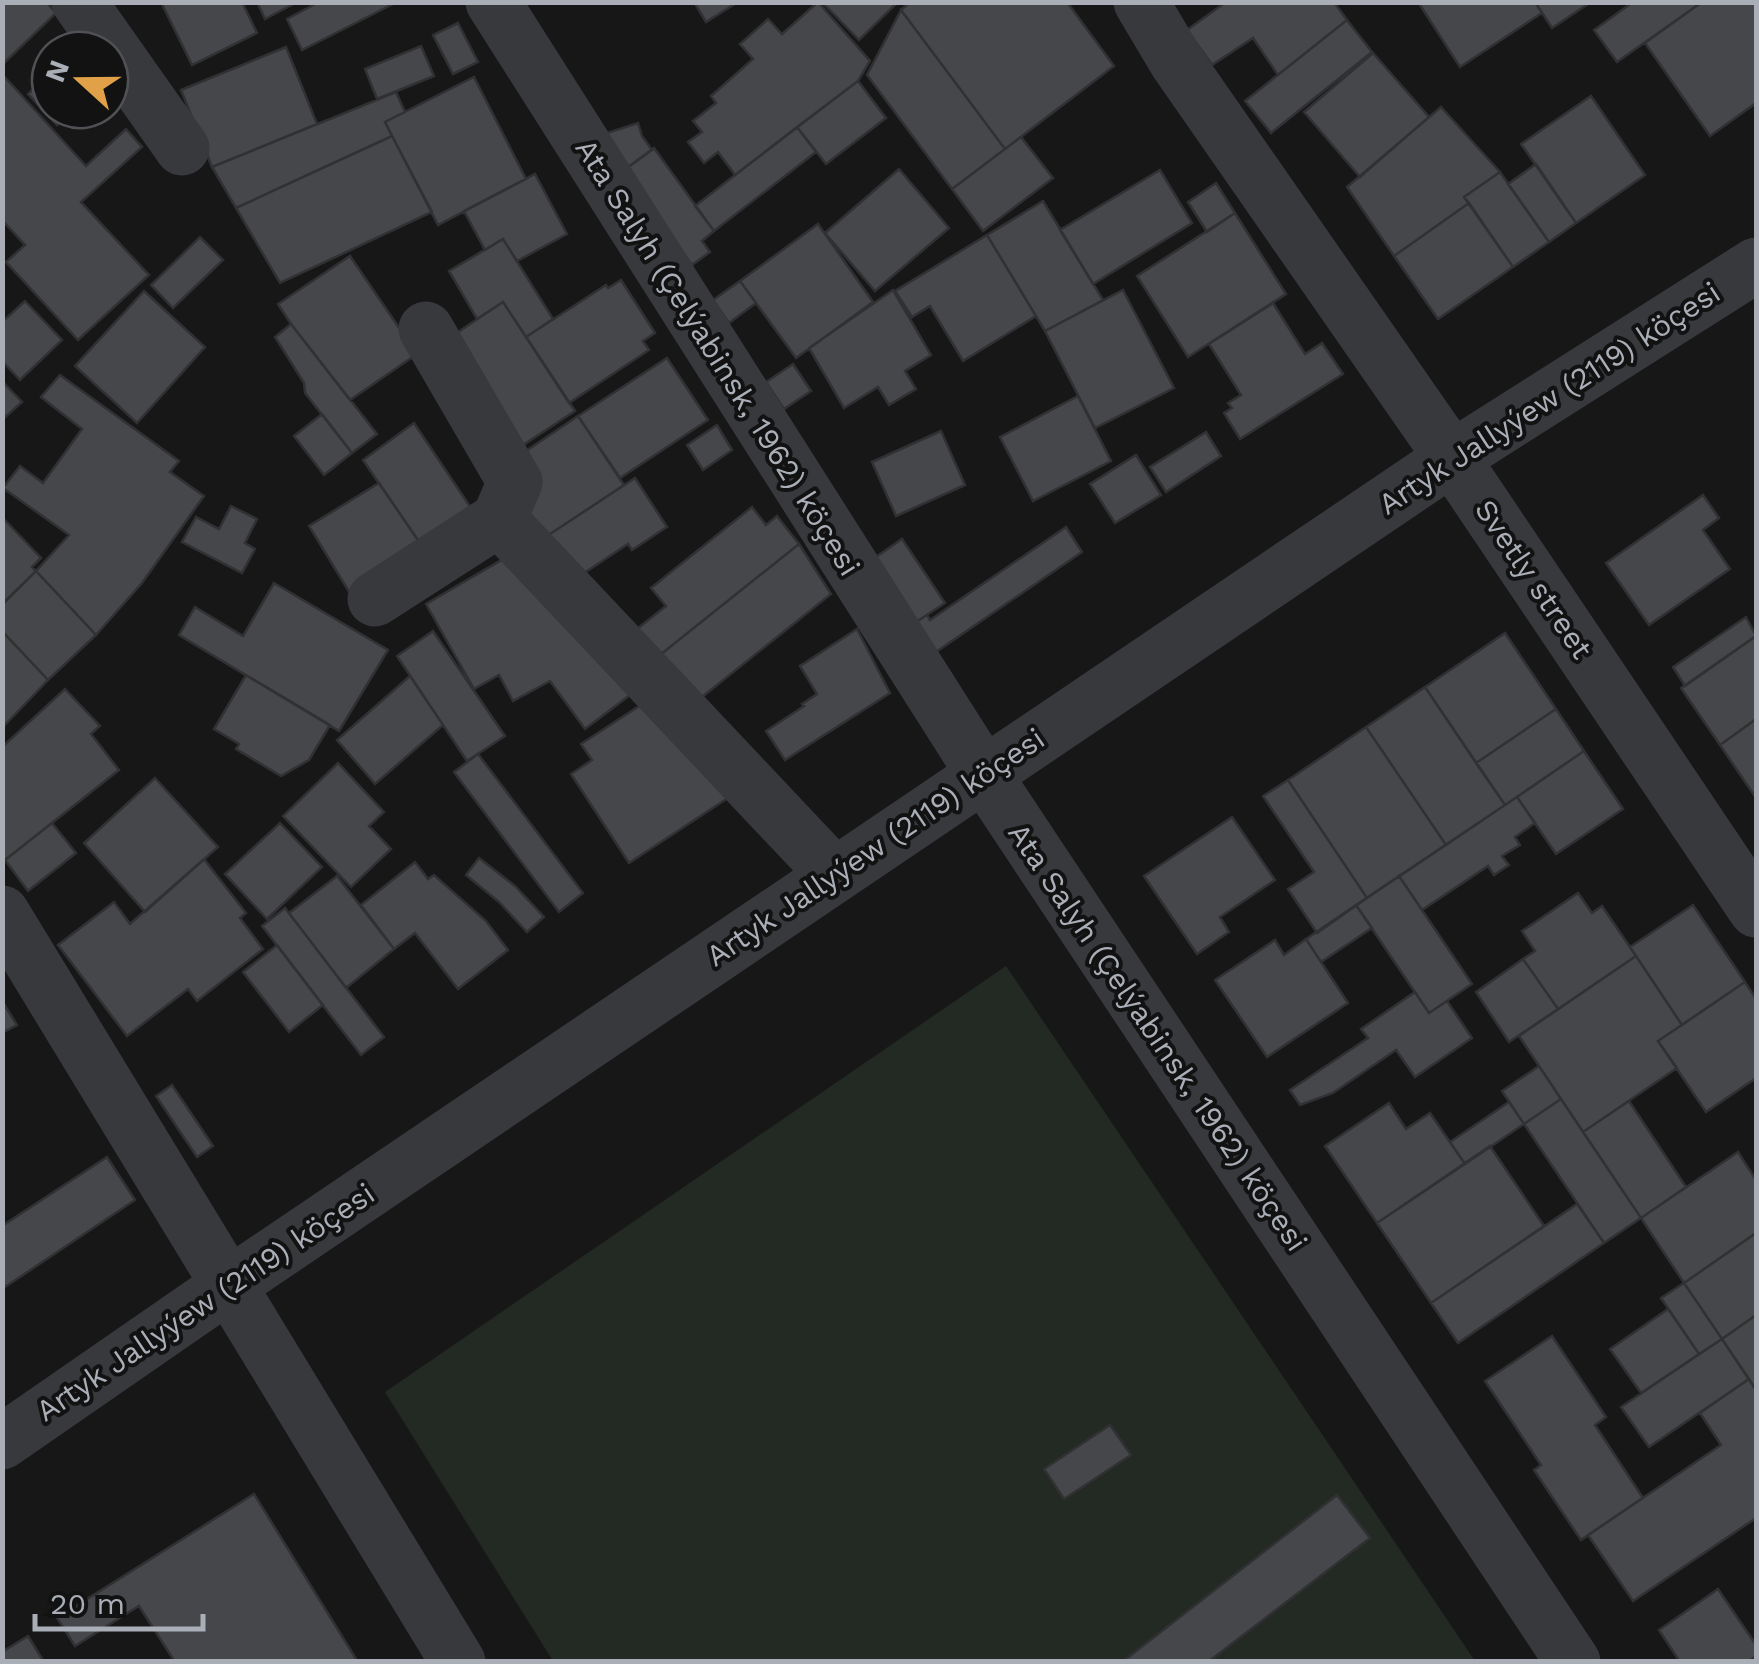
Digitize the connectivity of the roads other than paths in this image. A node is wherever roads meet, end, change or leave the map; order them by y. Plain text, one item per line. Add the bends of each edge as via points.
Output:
1 (79, 2) edge
2 (494, 2) edge
3 (1140, 2) edge
4 (182, 148) dead end
5 (1756, 265) edge
6 (426, 329) dead end
7 (1452, 458) junction
8 (499, 519) junction
9 (375, 599) dead end
10 (983, 773) junction
11 (834, 874) junction
12 (1756, 910) edge
13 (2, 913) edge
14 (229, 1285) junction
15 (2, 1442) edge
16 (458, 1662) edge
17 (1574, 1662) edge

1 - 4 street
2 - 10 street, Ata Salyh (Çelýabinsk, 1962) köçesi
3 - 7 street, Svetly street
5 - 7 street, Artyk Jallyýew (2119) köçesi
6 - 8 street via 515,482
7 - 10 street, Artyk Jallyýew (2119) köçesi
7 - 12 street, Svetly street
8 - 9 street
8 - 11 street
10 - 11 street, Artyk Jallyýew (2119) köçesi
10 - 17 street, Ata Salyh (Çelýabinsk, 1962) köçesi
11 - 14 street, Artyk Jallyýew (2119) köçesi
13 - 14 street
14 - 15 street, Artyk Jallyýew (2119) köçesi
14 - 16 street

